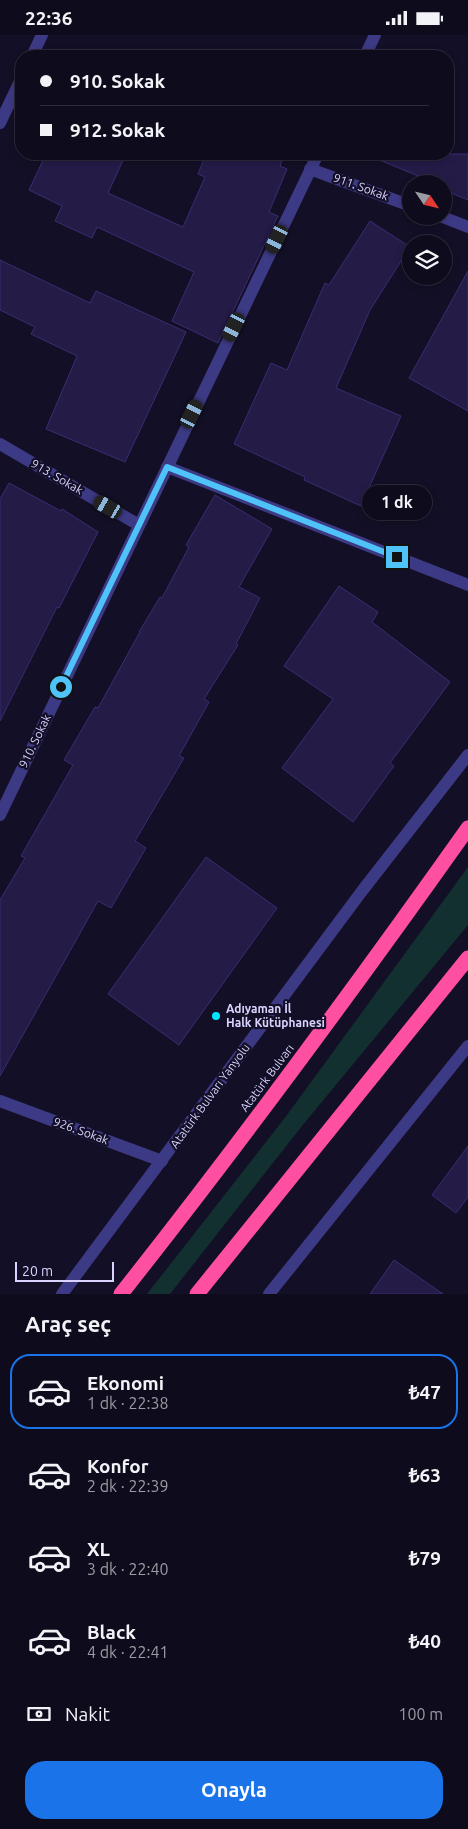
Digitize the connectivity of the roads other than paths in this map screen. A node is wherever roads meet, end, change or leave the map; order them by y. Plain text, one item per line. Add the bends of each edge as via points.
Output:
1 (42, 35) edge
2 (375, 35) edge
3 (35, 50) edge
4 (367, 50) edge
5 (15, 92) edge
6 (0, 123) edge
7 (315, 160) edge
8 (310, 169) junction
9 (402, 203) edge
10 (452, 221) edge
11 (468, 227) edge
12 (0, 444) edge
13 (167, 467) junction
14 (139, 525) junction
15 (468, 585) edge
16 (468, 755) edge
17 (5, 791) edge
18 (0, 815) edge
19 (468, 828) edge
20 (468, 958) edge
21 (468, 1046) edge
22 (0, 1101) edge
23 (162, 1161) junction
24 (62, 1294) edge
25 (121, 1294) edge
26 (197, 1294) edge
27 (269, 1294) edge

1 - 3 street
2 - 4 street
5 - 6 street
7 - 8 street, 910. Sokak
8 - 9 street, 911. Sokak
8 - 13 street, 910. Sokak
10 - 11 street
12 - 14 street, 913. Sokak
13 - 14 street, 910. Sokak
13 - 15 street
14 - 17 street, 910. Sokak
16 - 23 street, Atatürk Bulvarı Yanyolu via 362,891
17 - 18 street, 910. Sokak
19 - 25 highway, Atatürk Bulvarı via 217,1171
20 - 26 highway
21 - 27 street
22 - 23 street, 926. Sokak
23 - 24 street, Atatürk Bulvarı Yanyolu

